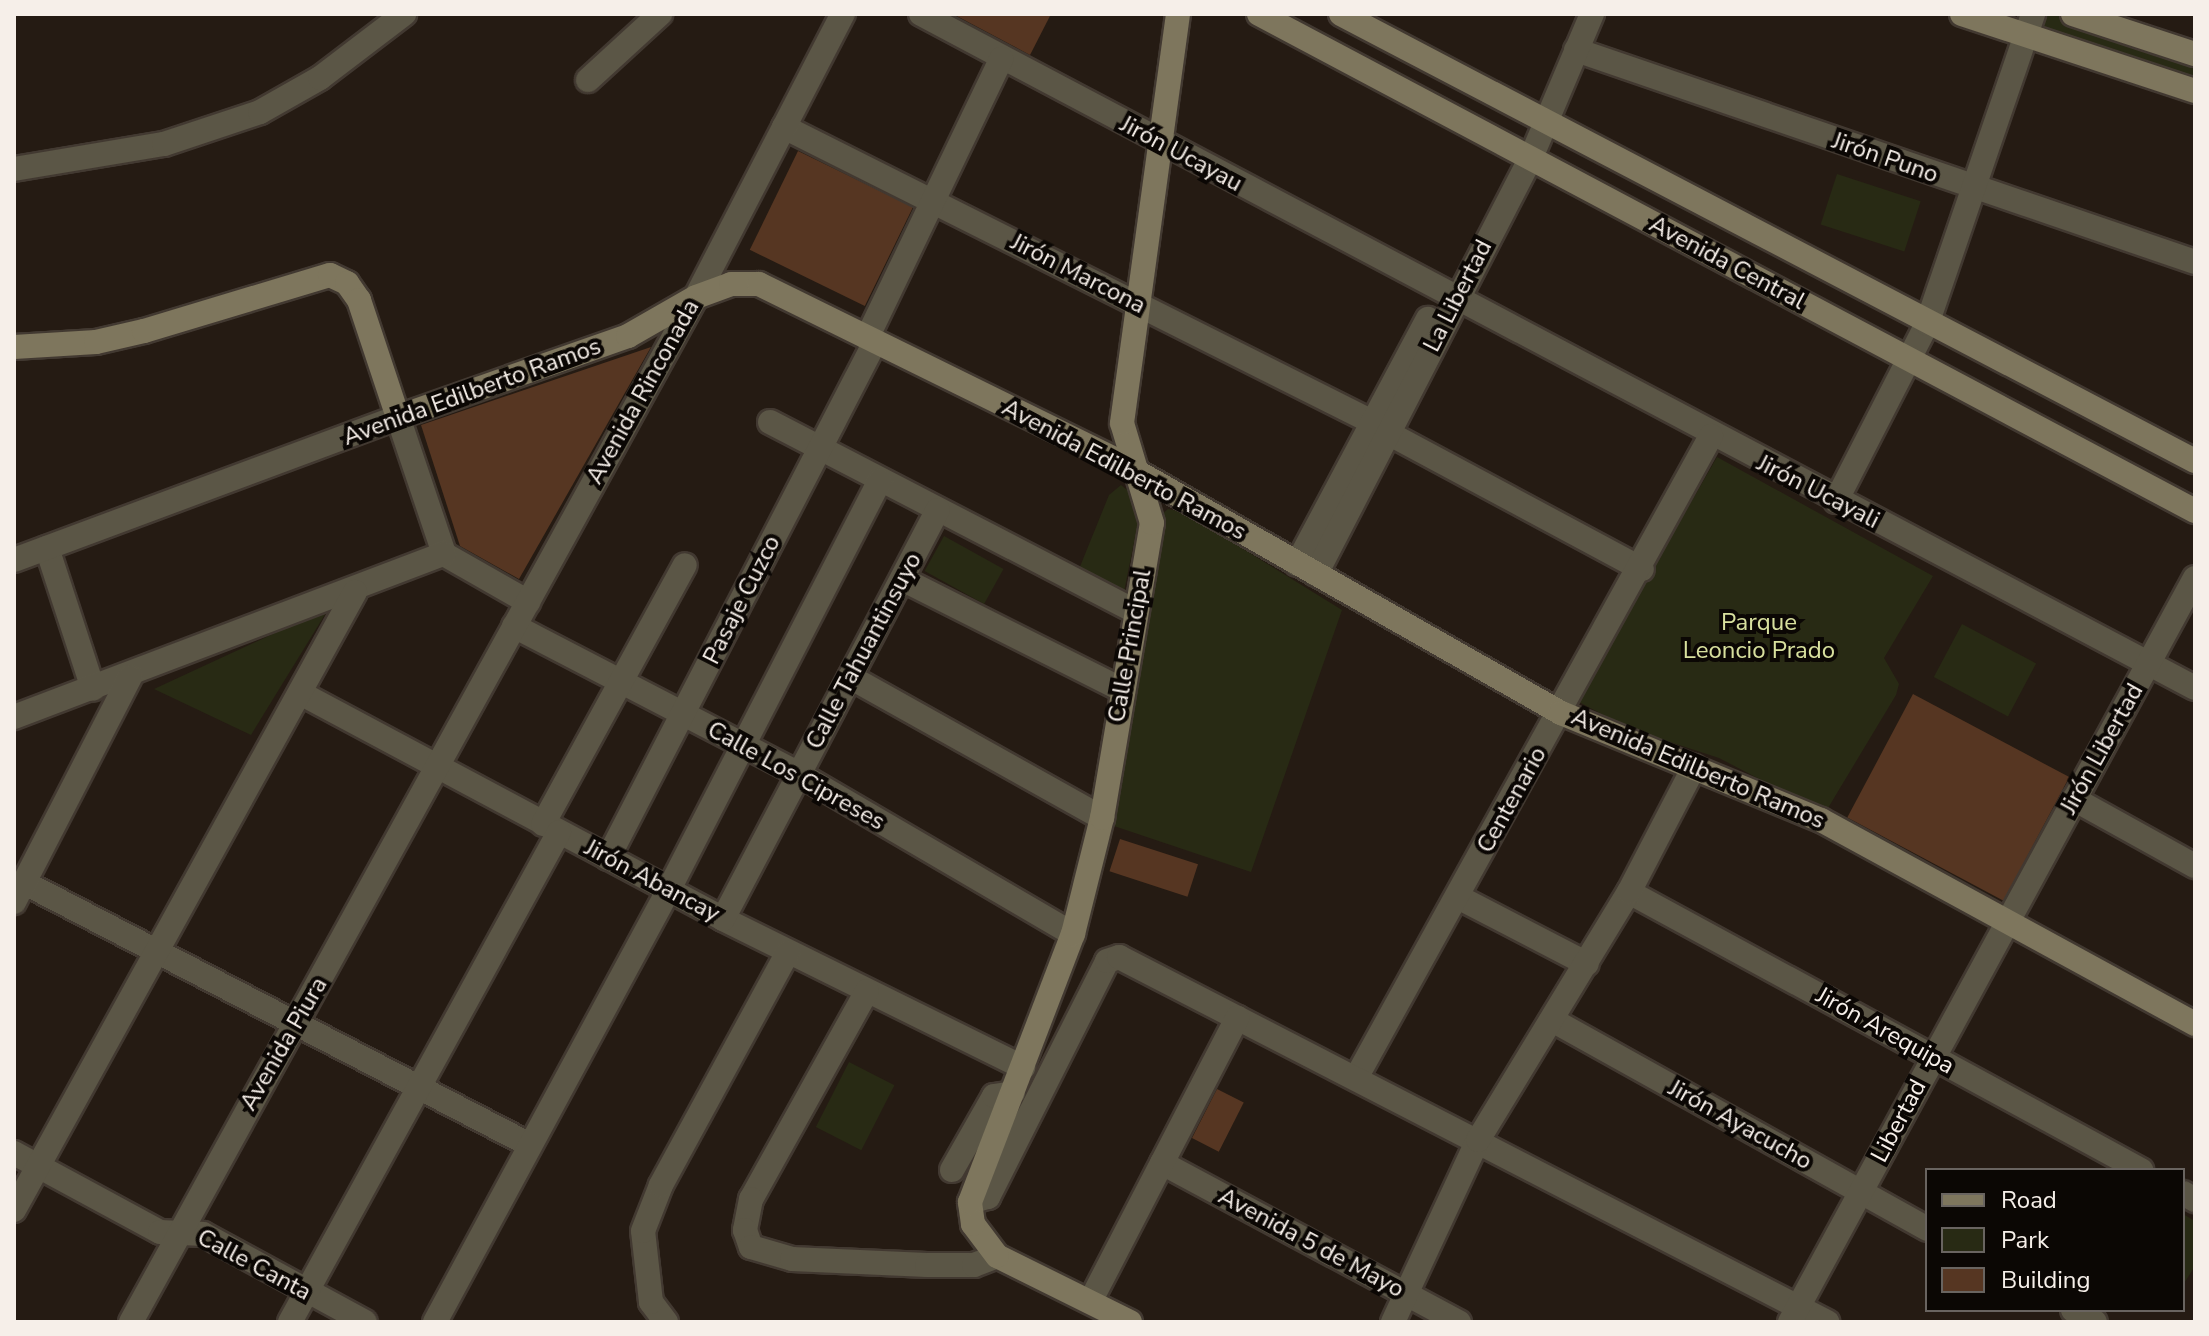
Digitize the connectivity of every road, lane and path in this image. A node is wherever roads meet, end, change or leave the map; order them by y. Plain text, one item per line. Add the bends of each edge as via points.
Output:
1 (404, 14) edge
2 (660, 14) edge
3 (843, 14) edge
4 (921, 14) edge
5 (1178, 14) edge
6 (1259, 14) edge
7 (1341, 14) edge
8 (1574, 14) edge
9 (1592, 14) edge
10 (1962, 14) edge
11 (2073, 14) edge
12 (2030, 24) edge
13 (1576, 50) junction
14 (2195, 54) edge
15 (1001, 59) junction
16 (588, 80) dead end
17 (2195, 91) edge
18 (1540, 120) junction
19 (784, 127) junction
20 (1157, 142) junction
21 (1523, 156) junction
22 (14, 169) edge
23 (1975, 190) junction
24 (933, 201) junction
25 (2195, 262) edge
26 (1450, 294) junction
27 (696, 297) junction
28 (1137, 303) junction
29 (1927, 324) junction
30 (871, 340) junction
31 (14, 347) edge
32 (1908, 359) junction
33 (398, 417) junction
34 (770, 422) dead end
35 (1380, 428) junction
36 (1711, 436) junction
37 (820, 448) junction
38 (2195, 461) edge
39 (1138, 472) junction
40 (880, 480) junction
41 (1836, 501) junction
42 (938, 510) junction
43 (2195, 511) edge
44 (47, 548) junction
45 (444, 554) junction
46 (14, 560) edge
47 (685, 565) dead end
48 (1307, 569) junction
49 (1642, 569) junction
50 (2195, 578) edge
51 (902, 579) junction
52 (355, 592) junction
53 (528, 602) junction
54 (1136, 612) junction
55 (514, 626) junction
56 (2149, 664) junction
57 (130, 677) junction
58 (850, 677) junction
59 (619, 681) junction
60 (2195, 688) edge
61 (93, 689) junction
62 (1123, 690) junction
63 (302, 694) junction
64 (1561, 713) junction
65 (682, 714) junction
66 (14, 717) edge
67 (741, 744) junction
68 (1694, 767) junction
69 (438, 768) junction
70 (799, 774) junction
71 (2074, 799) junction
72 (1102, 818) junction
73 (551, 828) junction
74 (608, 858) junction
75 (2195, 866) edge
76 (668, 891) junction
77 (1629, 892) junction
78 (19, 893) edge
79 (1458, 897) junction
80 (723, 919) junction
81 (2011, 922) junction
82 (1073, 934) junction
83 (788, 952) junction
84 (160, 953) junction
85 (1587, 964) junction
86 (867, 991) junction
87 (1237, 1018) junction
88 (1554, 1021) junction
89 (296, 1024) junction
90 (2195, 1024) edge
91 (1934, 1057) junction
92 (1023, 1067) junction
93 (1356, 1078) junction
94 (415, 1086) junction
95 (1013, 1093) junction
96 (1478, 1140) junction
97 (530, 1145) junction
98 (14, 1153) edge
99 (1162, 1163) junction
100 (39, 1166) junction
101 (2137, 1168) edge
102 (952, 1170) dead end
103 (1861, 1192) junction
104 (970, 1202) junction
105 (14, 1210) edge
106 (1925, 1228) edge
107 (177, 1232) junction
108 (997, 1256) junction
109 (306, 1293) junction
110 (1407, 1295) junction
111 (1091, 1300) junction
112 (2077, 1312) edge
113 (1795, 1314) edge
114 (131, 1322) edge
115 (290, 1322) edge
116 (365, 1322) edge
117 (435, 1322) edge
118 (666, 1322) edge
119 (1130, 1322) edge
120 (1393, 1322) edge
121 (1459, 1322) edge
122 (1827, 1322) edge
123 (2095, 1322) edge

1 - 22 street via 320,78 260,112 164,144
2 - 16 street
3 - 19 street, Avenida Rinconada
4 - 15 street, Jirón Ucayau
5 - 20 street, Calle Principal
6 - 21 street, Avenida Central
7 - 18 street, Avenida Central
8 - 18 street, La Libertad
9 - 13 street, La Libertad
10 - 12 street
11 - 14 street
12 - 17 street
12 - 23 street
13 - 18 street, La Libertad
13 - 23 street, Jirón Puno
15 - 20 street, Jirón Ucayau
15 - 24 street, Pasaje Cuzco
18 - 21 street, La Libertad
18 - 29 street, Avenida Central
19 - 24 street, Jirón Marcona
19 - 27 street, Avenida Rinconada
20 - 26 street, Jirón Ucayau
20 - 28 street, Calle Principal
21 - 26 street, La Libertad
21 - 32 street, Avenida Central
23 - 25 street, Jirón Puno
23 - 29 street
24 - 28 street, Jirón Marcona
24 - 30 street, Pasaje Cuzco
26 - 35 street, La Libertad
26 - 36 street, Jirón Ucayali
27 - 30 street, Avenida Edilberto Ramos via 731,284 759,284
27 - 33 street, Avenida Edilberto Ramos via 628,336
27 - 53 street, Avenida Rinconada
28 - 35 street, Jirón Marcona
28 - 39 street, Calle Principal via 1122,423
29 - 32 street
29 - 38 street, Avenida Central
30 - 37 street, Pasaje Cuzco
30 - 39 street, Avenida Edilberto Ramos
31 - 33 street via 96,342 330,275 347,283 359,300
32 - 41 street
32 - 43 street, Avenida Central
33 - 44 street, Avenida Edilberto Ramos
33 - 45 street
34 - 37 street
35 - 48 street, La Libertad
35 - 49 street, Jirón Marcona
36 - 41 street, Jirón Ucayali
36 - 49 street, Centenario
37 - 40 street
37 - 65 street, Pasaje Cuzco
39 - 48 street, Avenida Edilberto Ramos
39 - 54 street, Calle Principal via 1152,523
40 - 42 street
40 - 67 street
41 - 56 street, Jirón Ucayali
42 - 51 street, Calle Tahuantinsuyo
42 - 54 street
44 - 46 street, Avenida Edilberto Ramos
44 - 61 street
45 - 52 street
45 - 53 street
47 - 59 street
48 - 64 street, Avenida Edilberto Ramos
49 - 64 street, Centenario
50 - 56 street, Jirón Libertad
51 - 58 street, Calle Tahuantinsuyo
51 - 62 street
52 - 57 street
52 - 63 street
53 - 55 street, Avenida Rinconada
54 - 62 street, Calle Principal
55 - 59 street, Calle Los Cipreses
55 - 69 street, Avenida Rinconada
56 - 60 street, Jirón Ucayali
56 - 71 street, Jirón Libertad
57 - 61 street
57 - 78 street
58 - 70 street, Calle Tahuantinsuyo
58 - 72 street
59 - 65 street, Calle Los Cipreses
59 - 73 street
61 - 66 street
62 - 72 street, Calle Principal
63 - 69 street, Jirón Abancay
63 - 84 street
64 - 68 street, Avenida Edilberto Ramos
64 - 79 street, Centenario
65 - 67 street, Calle Los Cipreses
65 - 74 street, Pasaje Cuzco
67 - 70 street, Calle Los Cipreses
67 - 76 street
68 - 77 street
68 - 81 street, Avenida Edilberto Ramos via 1821,820
69 - 73 street, Jirón Abancay
69 - 89 street, Avenida Piura
70 - 80 street, Calle Tahuantinsuyo
70 - 82 street, Calle Los Cipreses
71 - 75 street
71 - 81 street, Jirón Libertad
72 - 82 street, Calle Principal
73 - 74 street, Jirón Abancay
73 - 94 street
74 - 76 street, Jirón Abancay
76 - 80 street, Jirón Abancay
76 - 97 street
77 - 85 street
77 - 91 street, Jirón Arequipa
78 - 84 street
79 - 85 street
79 - 93 street, Centenario
80 - 83 street, Jirón Abancay
81 - 90 street, Avenida Edilberto Ramos
81 - 91 street, Libertad
82 - 92 street, Calle Principal
83 - 86 street, Jirón Abancay
83 - 118 street via 661,1185 643,1231 651,1302
84 - 89 street
84 - 100 street
85 - 88 street
86 - 92 street, Jirón Abancay
86 - 108 street via 751,1199 745,1230 751,1247 792,1259 927,1265 974,1265
87 - 93 street
87 - 99 street
87 - 104 street via 1119,957 1107,961 988,1197
88 - 96 street
88 - 103 street, Jirón Ayacucho
89 - 94 street
89 - 107 street, Avenida Piura
91 - 101 street, Jirón Arequipa
91 - 103 street, Libertad
92 - 95 street, Calle Principal
93 - 96 street
94 - 97 street
94 - 109 street
95 - 102 street via 994,1096
95 - 104 street, Calle Principal
96 - 110 street
96 - 113 street
97 - 117 street
98 - 100 street, Calle Canta
99 - 110 street, Avenida 5 de Mayo
99 - 111 street
100 - 105 street
100 - 107 street, Calle Canta via 160,1232
103 - 106 street, Jirón Ayacucho
103 - 113 street, Libertad
104 - 108 street via 973,1224
107 - 109 street, Calle Canta via 203,1234
107 - 114 street, Avenida Piura
108 - 111 street
109 - 115 street
109 - 116 street, Calle Canta
110 - 120 street
110 - 121 street, Avenida 5 de Mayo
111 - 119 street
112 - 123 street
113 - 122 street

